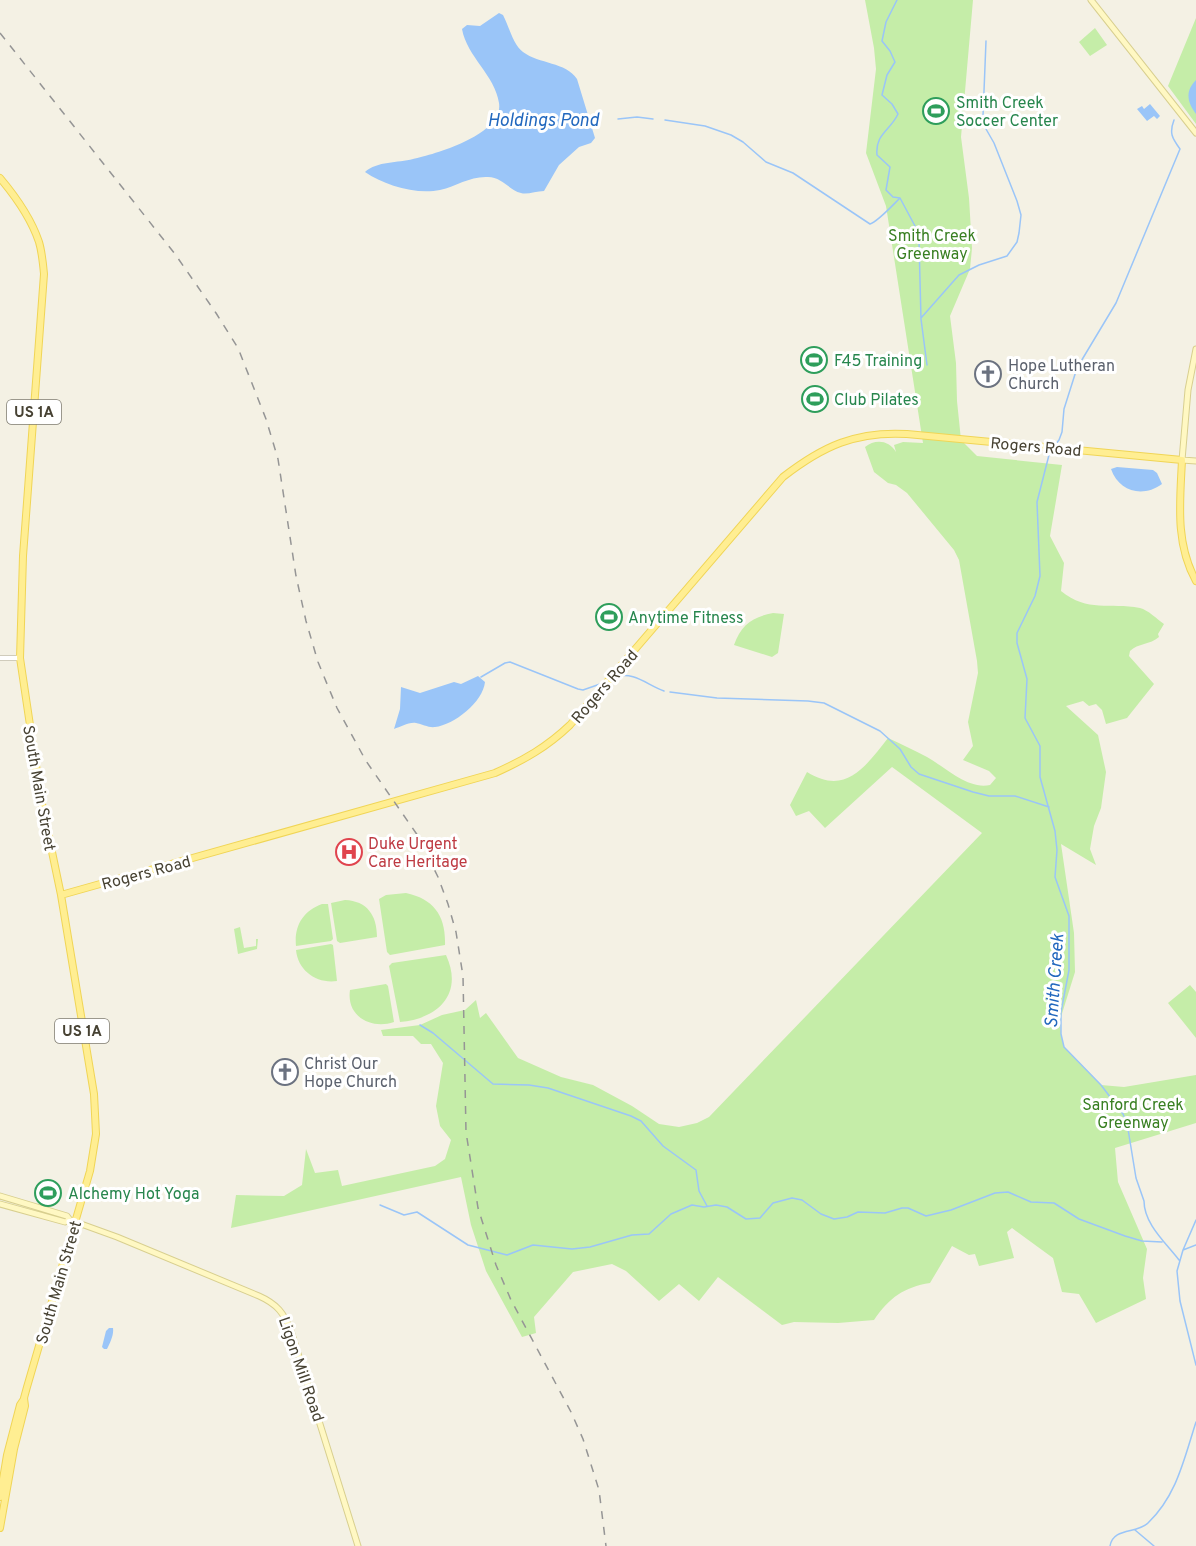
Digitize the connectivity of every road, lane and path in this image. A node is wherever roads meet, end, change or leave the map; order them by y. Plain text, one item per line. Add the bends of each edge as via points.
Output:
1 (1091, 0) edge
2 (1196, 133) edge
3 (0, 178) edge
4 (1196, 349) edge
5 (1182, 460) junction
6 (1196, 461) edge
7 (1196, 582) edge
8 (0, 658) edge
9 (20, 658) junction
10 (61, 895) junction
11 (0, 1196) edge
12 (0, 1204) edge
13 (72, 1221) junction
14 (24, 1398) junction
15 (2, 1487) junction
16 (0, 1497) edge
17 (0, 1511) edge
18 (0, 1523) edge
19 (358, 1546) edge

1 - 2 main road
3 - 9 main road, South Main Street / US 1A via 34,229 44,274 23,556
4 - 5 main road
5 - 6 main road, Rogers Road
5 - 7 main road via 1180,528
5 - 10 main road, Rogers Road via 924,435 894,433 855,438 822,451 783,477 570,725 531,756 495,773
8 - 9 street
9 - 10 main road, South Main Street / US 1A via 41,799
10 - 13 main road, South Main Street / US 1A via 96,1117 92,1161
11 - 13 main road, Ligon Mill Road via 67,1216
12 - 13 main road, Ligon Mill Road
13 - 14 main road, South Main Street / US 1A
13 - 19 main road, Ligon Mill Road via 269,1301 282,1311
14 - 15 main road, South Main Street / US 1A
14 - 18 main road, South Main Street / US 1A
15 - 16 main road, South Main Street / US 1A
15 - 17 main road

